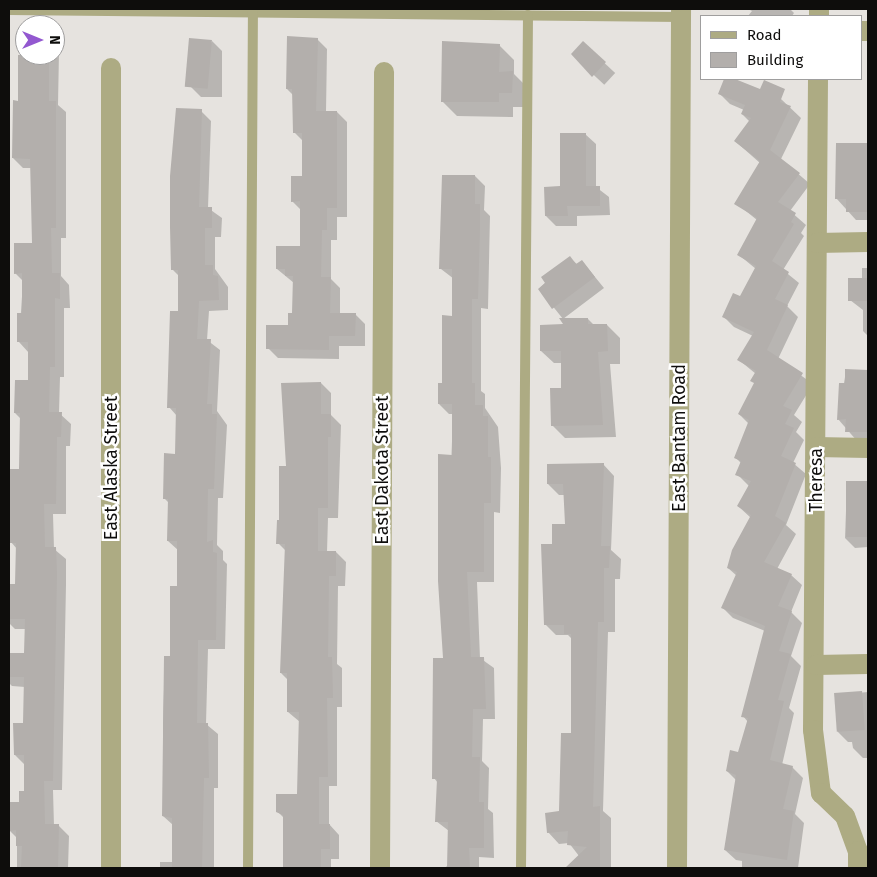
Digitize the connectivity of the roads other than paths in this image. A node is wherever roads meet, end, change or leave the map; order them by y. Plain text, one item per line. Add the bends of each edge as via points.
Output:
1 (9, 10) edge
2 (253, 12) junction
3 (681, 13) edge
4 (528, 15) junction
5 (111, 68) dead end
6 (384, 72) dead end
7 (818, 80) edge
8 (868, 242) edge
9 (817, 243) junction
10 (816, 447) junction
11 (868, 448) edge
12 (868, 664) edge
13 (816, 665) junction
14 (111, 868) edge
15 (248, 868) edge
16 (380, 868) edge
17 (520, 868) edge
18 (678, 868) edge
19 (858, 868) edge

1 - 2 lane
2 - 4 lane
2 - 15 lane
3 - 4 lane
3 - 18 street, East Bantam Road
4 - 17 lane
5 - 14 street, East Alaska Street
6 - 16 street, East Dakota Street
7 - 9 street, Theresa
8 - 9 street
9 - 10 street, Theresa
10 - 11 street
10 - 13 street, Theresa
12 - 13 street
13 - 19 street, Theresa via 813,730 821,793 845,816 858,851

